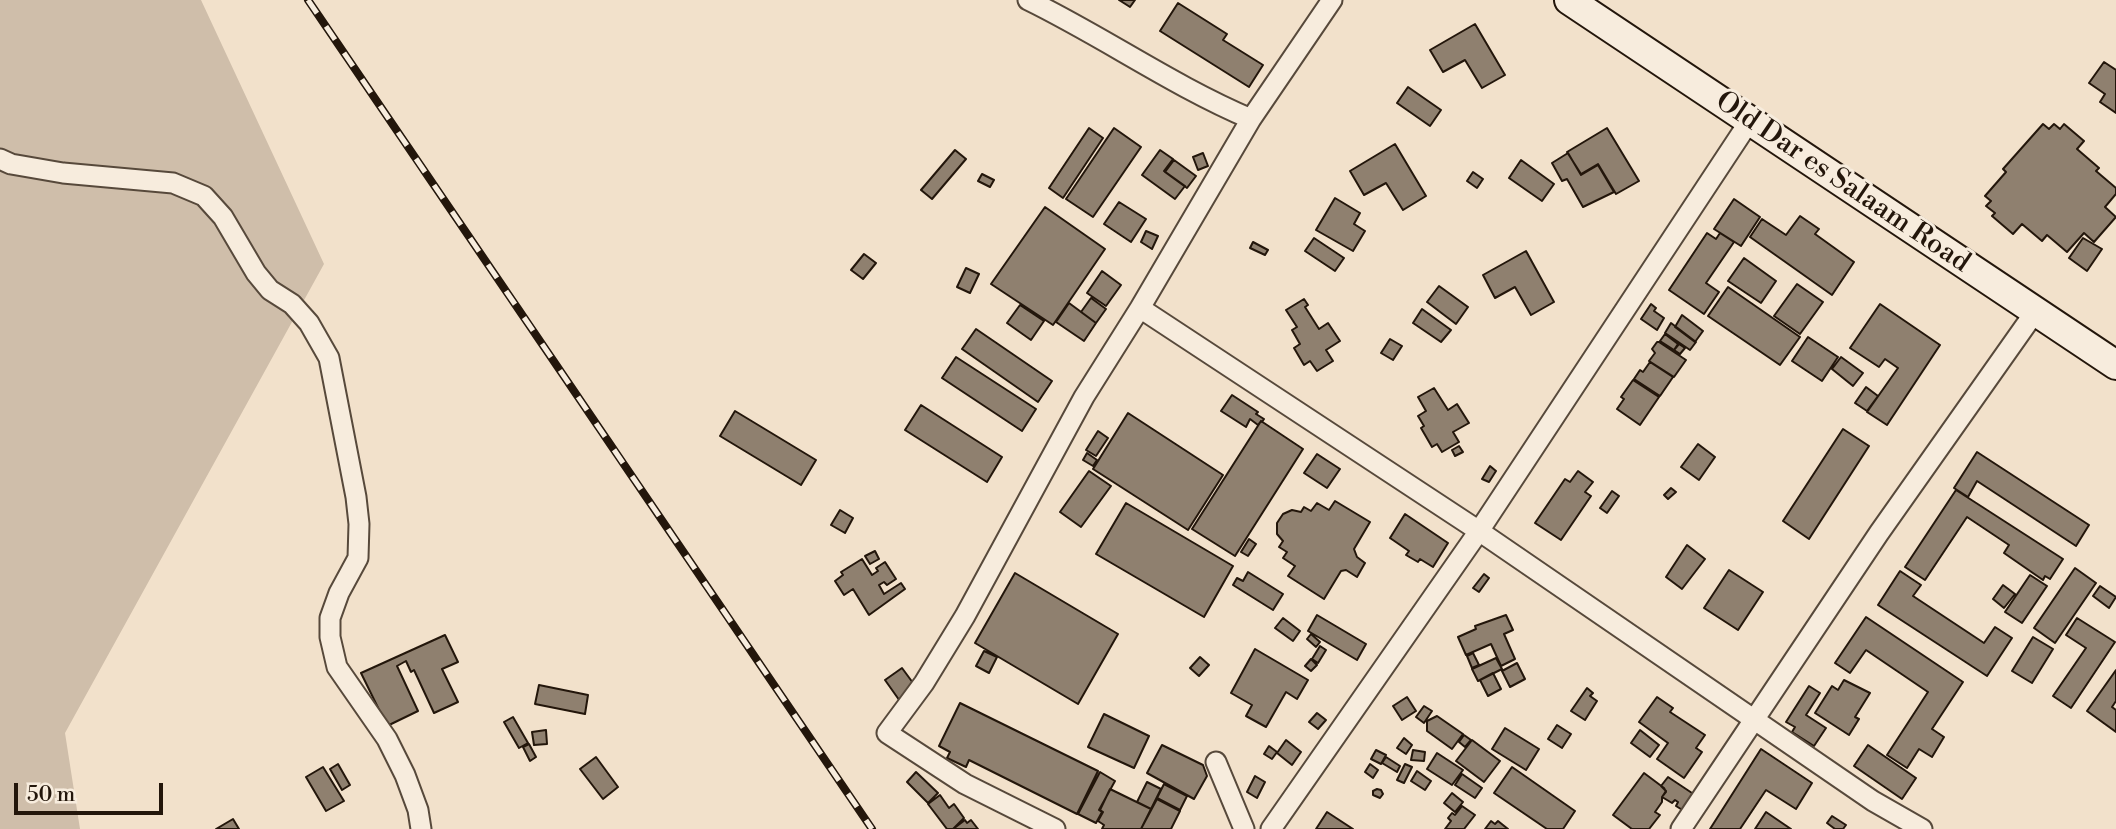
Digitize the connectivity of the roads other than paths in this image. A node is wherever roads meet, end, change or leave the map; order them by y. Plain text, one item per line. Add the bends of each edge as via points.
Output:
1 (1028, 0) edge
2 (1332, 0) edge
3 (1569, 0) edge
4 (1251, 119) junction
5 (1749, 122) junction
6 (0, 159) edge
7 (1140, 307) junction
8 (2035, 312) junction
9 (2116, 365) edge
10 (1479, 531) junction
11 (1753, 719) junction
12 (1216, 762) dead end
13 (421, 829) edge
14 (1055, 829) edge
15 (1244, 829) edge
16 (1271, 829) edge
17 (1681, 829) edge
18 (1922, 829) edge

1 - 4 street via 1207,100
2 - 4 street
3 - 5 main road, Old Dar es Salaam Road
4 - 7 street
5 - 8 main road, Old Dar es Salaam Road
5 - 10 street
6 - 13 street via 63,173 173,183 204,196 223,217 256,274 309,323 329,358 359,524 358,558 330,618 330,637 337,667 387,739 405,775
7 - 10 street
7 - 14 street via 1084,397 965,616 887,733 965,784
8 - 9 main road, Old Dar es Salaam Road
8 - 11 street
10 - 11 street
10 - 16 street
11 - 17 street
11 - 18 street
12 - 15 street

